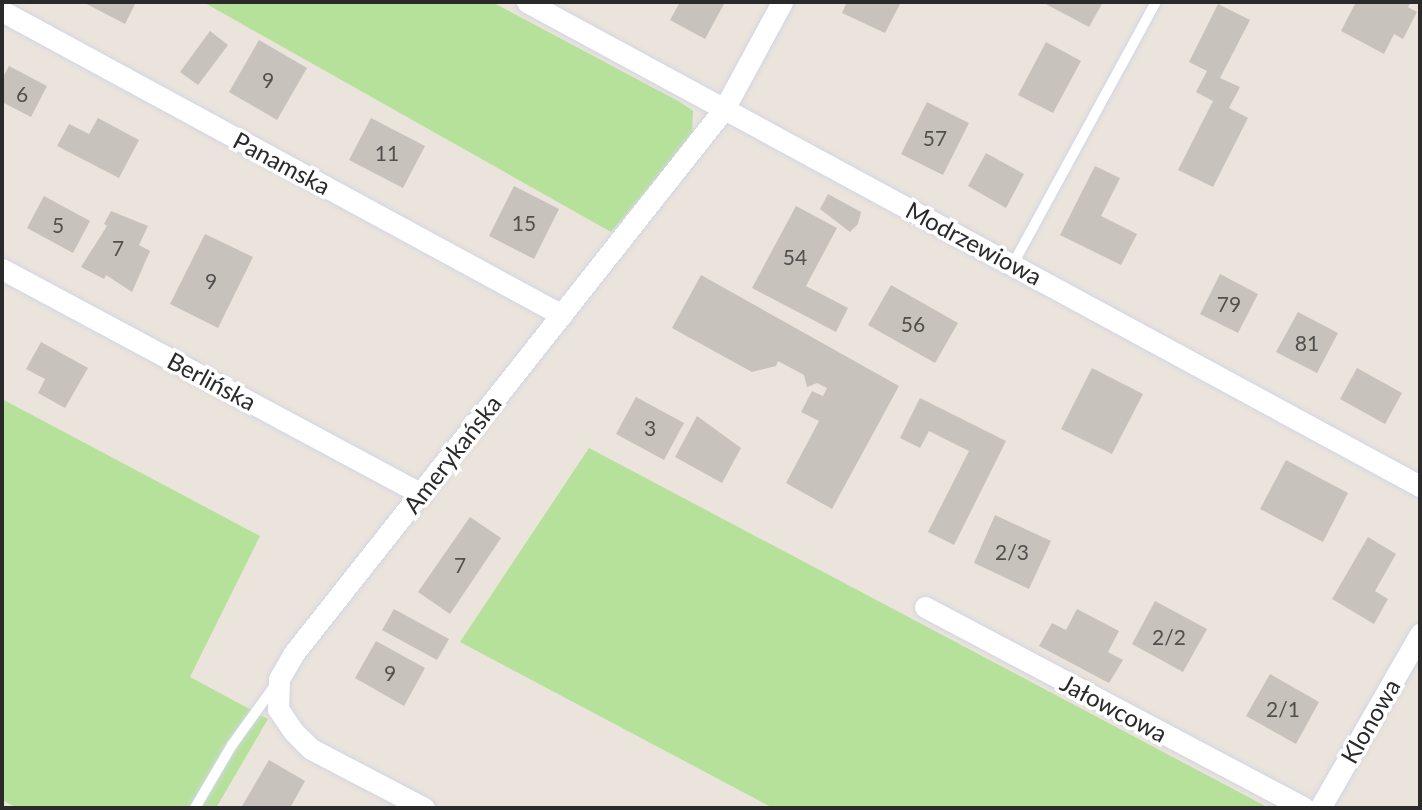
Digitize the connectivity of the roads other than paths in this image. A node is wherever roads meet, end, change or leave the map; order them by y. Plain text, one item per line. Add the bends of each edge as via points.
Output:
1 (527, 2) edge
2 (782, 2) edge
3 (1156, 2) edge
4 (2, 11) edge
5 (724, 109) junction
6 (1013, 264) junction
7 (2, 269) edge
8 (562, 315) junction
9 (1420, 486) edge
10 (421, 494) junction
11 (925, 607) dead end
12 (1420, 634) edge
13 (279, 679) junction
14 (195, 808) edge
15 (424, 808) edge
16 (1304, 808) edge
17 (1320, 808) edge

1 - 5 street, Modrzewiowa
2 - 5 street, Amerykańska
3 - 6 lane
4 - 8 street, Panamska
5 - 6 street, Modrzewiowa
5 - 8 street, Amerykańska
6 - 9 street, Modrzewiowa
7 - 10 street, Berlińska
8 - 10 street, Amerykańska
10 - 13 street, Amerykańska via 293,653
11 - 16 street, Jałowcowa
12 - 17 street, Klonowa
13 - 14 lane, Amerykańska
13 - 15 street via 278,709 311,749

